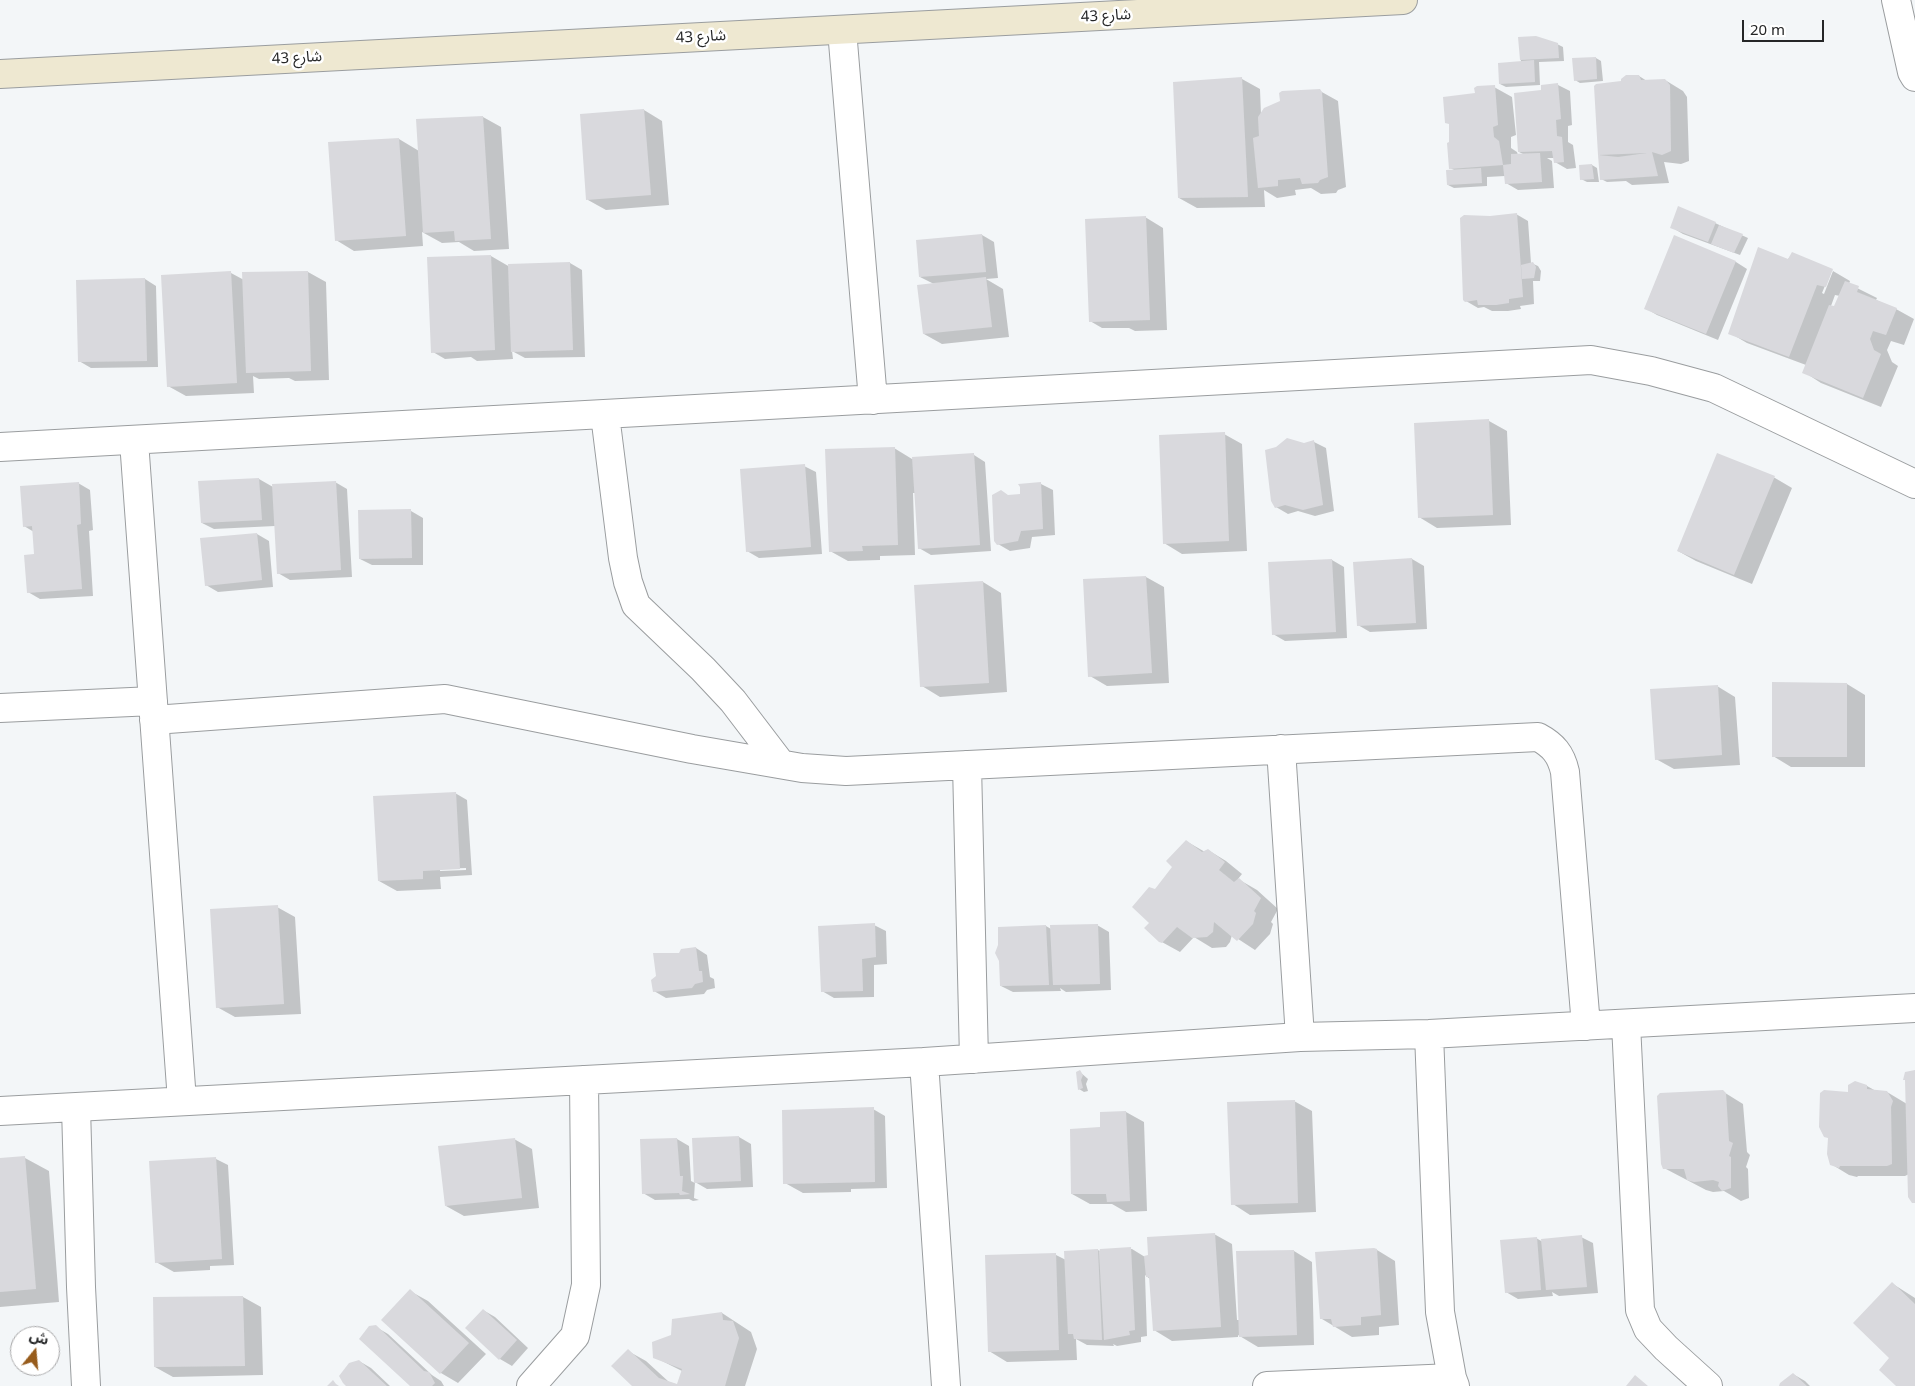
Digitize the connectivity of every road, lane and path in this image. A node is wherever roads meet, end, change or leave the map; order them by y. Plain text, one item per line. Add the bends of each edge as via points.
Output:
1 (1403, 0) edge
2 (1896, 0) edge
3 (842, 30) junction
4 (0, 74) edge
5 (1915, 77) edge
6 (873, 400) junction
7 (605, 414) junction
8 (134, 441) junction
9 (0, 447) edge
10 (1915, 484) edge
11 (0, 708) edge
12 (153, 710) junction
13 (1281, 749) junction
14 (781, 764) junction
15 (967, 765) junction
16 (1915, 1008) edge
17 (1626, 1024) junction
18 (1586, 1026) junction
19 (1428, 1034) junction
20 (1300, 1037) junction
21 (974, 1058) junction
22 (924, 1062) junction
23 (584, 1080) junction
24 (182, 1101) junction
25 (76, 1107) junction
26 (0, 1111) edge
27 (1453, 1382) edge
28 (86, 1386) edge
29 (531, 1386) edge
30 (946, 1386) edge
31 (1267, 1386) edge
32 (1708, 1386) edge

1 - 3 street, شارع 43
2 - 5 street
3 - 4 street, شارع 43
3 - 6 street
6 - 7 street
6 - 10 street via 1591,360 1714,388
7 - 8 street
7 - 14 street via 623,558 636,605 733,701
8 - 9 street
8 - 12 street
11 - 12 street
12 - 14 street via 445,699
12 - 24 street
13 - 15 street
13 - 18 street via 1538,737 1556,750 1565,772
13 - 20 street
14 - 15 street via 846,770
15 - 21 street
16 - 17 street
17 - 18 street
17 - 32 street via 1640,1310 1648,1329
18 - 19 street
19 - 20 street
19 - 27 street via 1440,1312
20 - 21 street
21 - 22 street
22 - 23 street
22 - 30 street
23 - 24 street
23 - 29 street via 586,1286 575,1336
24 - 25 street
25 - 26 street
25 - 28 street
27 - 31 street

